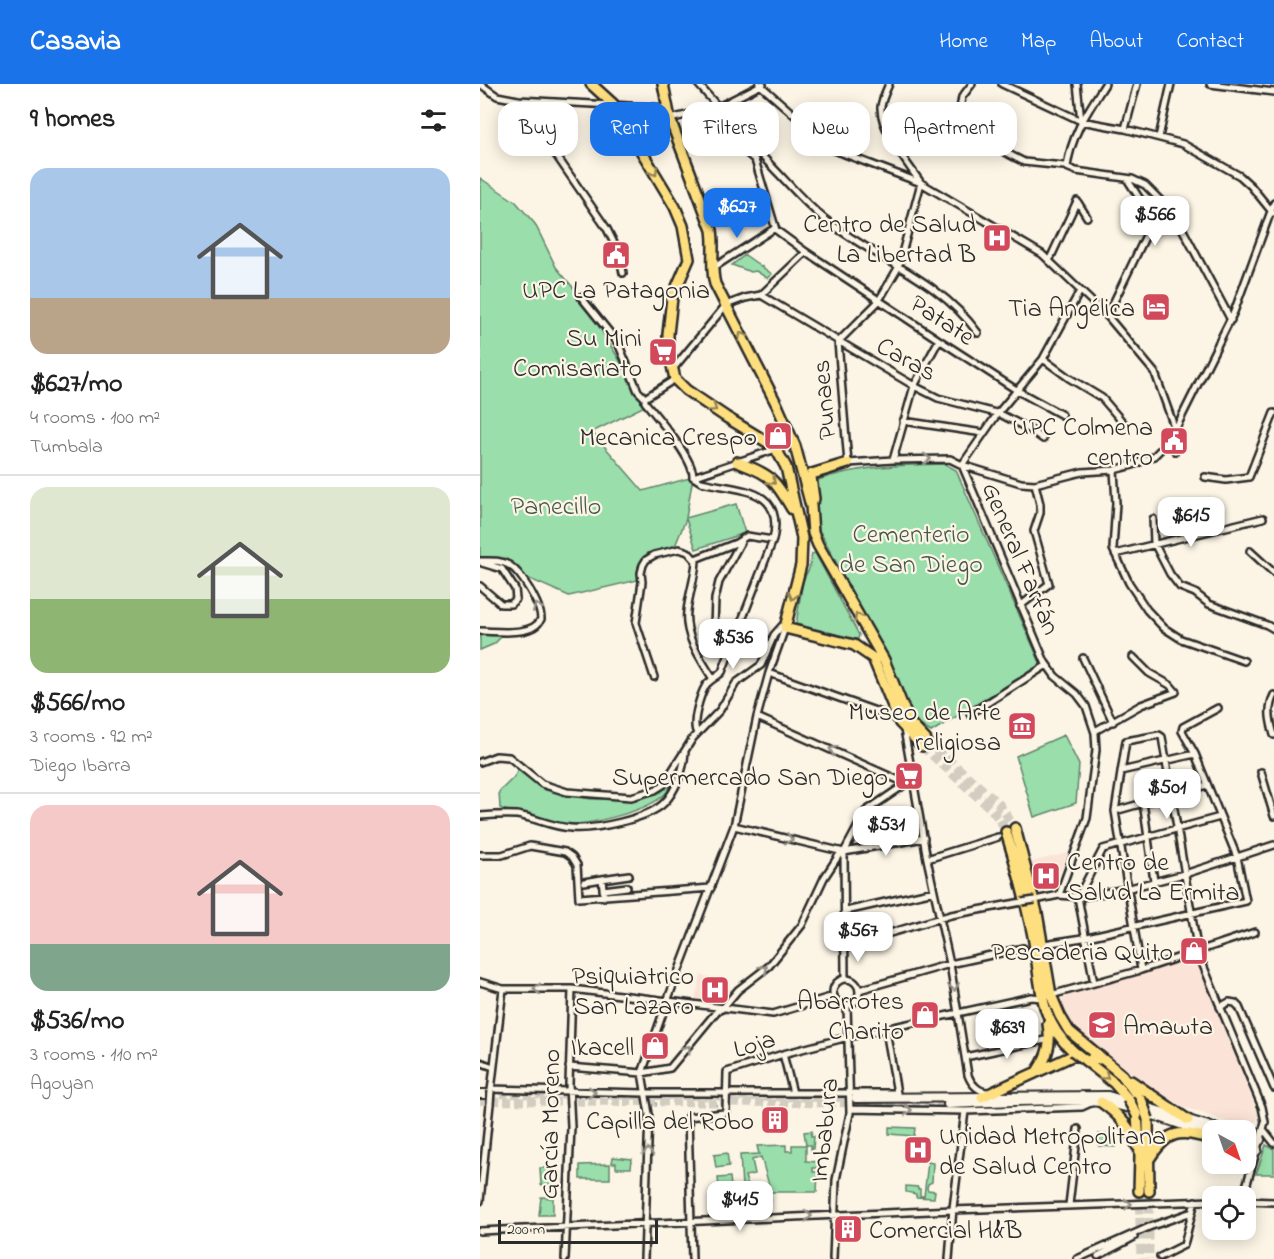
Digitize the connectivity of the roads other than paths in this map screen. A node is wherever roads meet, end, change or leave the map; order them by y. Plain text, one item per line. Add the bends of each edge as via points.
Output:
1 (480, 84) edge
2 (591, 84) edge
3 (663, 84) edge
4 (698, 84) edge
5 (761, 84) edge
6 (889, 84) edge
7 (972, 84) edge
8 (1002, 84) edge
9 (1077, 84) edge
10 (1105, 84) edge
11 (1137, 84) edge
12 (1172, 84) edge
13 (1210, 84) edge
14 (1274, 92) edge
15 (518, 100) junction
16 (611, 102) edge
17 (667, 102) edge
18 (714, 102) edge
19 (727, 102) edge
20 (590, 103) edge
21 (682, 116) edge
22 (670, 119) joint
23 (1081, 121) junction
24 (1125, 129) junction
25 (1159, 137) junction
26 (644, 156) edge
27 (750, 156) edge
28 (759, 156) edge
29 (761, 156) edge
30 (755, 160) junction
31 (1067, 167) junction
32 (1127, 179) junction
33 (921, 183) junction
34 (1274, 203) edge
35 (1273, 213) edge
36 (1087, 216) dead end
37 (775, 228) junction
38 (806, 252) junction
39 (1049, 261) junction
40 (899, 266) junction
41 (712, 269) junction
42 (623, 273) dead end
43 (1080, 291) junction
44 (761, 295) junction
45 (581, 297) dead end
46 (880, 300) junction
47 (726, 305) junction
48 (1107, 316) junction
49 (1231, 320) junction
50 (978, 333) dead end
51 (939, 340) junction
52 (838, 342) junction
53 (1043, 359) junction
54 (672, 369) junction
55 (675, 379) junction
56 (914, 386) junction
57 (1018, 391) junction
58 (645, 398) junction
59 (998, 413) junction
60 (1274, 413) edge
61 (1062, 415) dead end
62 (903, 421) junction
63 (1126, 426) dead end
64 (1175, 429) junction
65 (983, 433) junction
66 (1043, 439) dead end
67 (1170, 440) junction
68 (776, 449) junction
69 (1175, 451) dead end
70 (893, 460) junction
71 (736, 462) junction
72 (848, 463) junction
73 (962, 465) junction
74 (1114, 470) junction
75 (693, 477) junction
76 (1205, 477) dead end
77 (1035, 484) junction
78 (811, 506) junction
79 (796, 514) junction
80 (1263, 518) dead end
81 (1153, 519) dead end
82 (743, 538) junction
83 (773, 540) junction
84 (1155, 545) junction
85 (1250, 551) dead end
86 (1115, 554) junction
87 (696, 559) junction
88 (480, 562) edge
89 (1274, 573) edge
90 (480, 586) edge
91 (1020, 606) junction
92 (785, 628) junction
93 (1274, 629) edge
94 (480, 631) edge
95 (870, 638) junction
96 (734, 642) junction
97 (854, 645) junction
98 (1133, 657) dead end
99 (1083, 658) dead end
100 (1244, 661) dead end
101 (1047, 665) junction
102 (769, 673) junction
103 (654, 677) dead end
104 (713, 679) junction
105 (1274, 695) edge
106 (1218, 708) dead end
107 (970, 714) dead end
108 (758, 717) junction
109 (1113, 722) junction
110 (901, 723) junction
111 (1095, 731) junction
112 (697, 733) junction
113 (1274, 735) edge
114 (685, 751) junction
115 (1195, 754) junction
116 (1165, 761) junction
117 (480, 762) edge
118 (1121, 771) junction
119 (1261, 772) dead end
120 (913, 779) junction
121 (905, 783) junction
122 (1207, 785) junction
123 (1171, 794) junction
124 (1143, 802) junction
125 (1115, 811) junction
126 (480, 816) edge
127 (1274, 816) edge
128 (1220, 817) junction
129 (734, 826) junction
130 (1178, 828) junction
131 (1006, 832) joint
132 (1148, 837) junction
133 (924, 838) junction
134 (1120, 844) junction
135 (1274, 844) edge
136 (844, 852) junction
137 (480, 855) edge
138 (1237, 857) junction
139 (927, 859) junction
140 (1185, 874) junction
141 (629, 875) dead end
142 (602, 879) junction
143 (1154, 881) junction
144 (584, 882) dead end
145 (627, 887) dead end
146 (711, 888) junction
147 (1126, 889) junction
148 (934, 891) junction
149 (604, 893) junction
150 (1059, 895) junction
151 (1078, 897) junction
152 (846, 910) junction
153 (1190, 912) junction
154 (940, 918) junction
155 (1133, 926) junction
156 (1255, 932) dead end
157 (1085, 938) junction
158 (1044, 944) dead end
159 (846, 946) junction
160 (1023, 948) dead end
161 (1198, 953) junction
162 (950, 963) junction
163 (1141, 970) junction
164 (845, 979) junction
165 (480, 982) edge
166 (1094, 983) junction
167 (503, 989) junction
168 (572, 989) junction
169 (859, 990) junction
170 (834, 996) junction
171 (1047, 996) junction
172 (667, 1000) junction
173 (847, 1005) junction
174 (1220, 1007) junction
175 (722, 1009) junction
176 (1046, 1012) junction
177 (959, 1014) junction
178 (886, 1030) junction
179 (848, 1037) junction
180 (1050, 1039) junction
181 (783, 1054) junction
182 (965, 1057) junction
183 (480, 1062) edge
184 (1107, 1062) junction
185 (493, 1067) junction
186 (569, 1067) junction
187 (1037, 1071) junction
188 (642, 1073) junction
189 (1122, 1075) junction
190 (1274, 1088) edge
191 (487, 1092) edge
192 (569, 1092) junction
193 (793, 1092) junction
194 (990, 1092) junction
195 (646, 1093) junction
196 (726, 1093) junction
197 (853, 1095) junction
198 (1007, 1096) junction
199 (1097, 1102) junction
200 (948, 1104) tunnel mouth
201 (850, 1109) junction
202 (965, 1111) junction
203 (1188, 1120) junction
204 (1202, 1124) edge
205 (1078, 1129) dead end
206 (1263, 1130) junction
207 (1202, 1132) edge
208 (1202, 1136) edge
209 (1256, 1139) edge
210 (1260, 1140) junction
211 (1274, 1143) edge
212 (1257, 1150) joint
213 (1145, 1157) junction
214 (1247, 1186) edge
215 (1144, 1191) tunnel mouth
216 (1256, 1200) edge
217 (480, 1201) edge
218 (1196, 1202) junction
219 (1202, 1202) edge
220 (1274, 1202) edge
221 (1069, 1205) junction
222 (953, 1210) junction
223 (1192, 1212) junction
224 (834, 1215) junction
225 (690, 1223) junction
226 (644, 1224) junction
227 (1149, 1227) junction
228 (566, 1229) junction
229 (480, 1231) edge
230 (1098, 1256) dead end
231 (1160, 1257) dead end
232 (565, 1259) edge
233 (644, 1259) edge
234 (692, 1259) edge
235 (833, 1259) edge
236 (949, 1259) edge
237 (1077, 1259) edge

1 - 15 street via 497,96
2 - 16 main road
3 - 17 main road
4 - 18 street
5 - 19 street
5 - 33 street via 834,150
6 - 33 street via 881,105 882,118
7 - 31 street via 962,97 960,109 965,121 982,138 1024,162
8 - 23 street
9 - 23 street
10 - 23 street
11 - 24 street
12 - 25 street
13 - 14 street
15 - 20 street
15 - 42 street via 607,229 619,253
21 - 22 street
22 - 41 main road via 712,230
23 - 24 street
23 - 31 street
24 - 25 street
25 - 35 street via 1183,144 1240,176
26 -> 54 main road via 675,207 689,260 670,310 668,348
27 - 30 street
28 - 30 street
29 - 40 street via 827,221
30 - 37 street
31 - 32 street
32 - 48 street via 1149,213 1151,225
32 - 49 street via 1144,185 1175,215
33 - 39 street
33 - 40 street, Punaes
34 - 35 street
35 - 49 street
36 - 39 street via 1077,201
37 - 38 street, Patate
37 - 41 street
38 - 44 street
38 - 46 street, Patate
39 - 43 street
40 - 46 street, Punaes
40 - 50 street via 951,302
41 - 47 main road
43 - 48 street
43 - 53 street
44 - 47 street
44 - 52 street, Caras
45 - 58 street via 618,343 638,391
46 - 51 street, Patate
46 - 52 street, Punaes
47 - 54 street
78 -> 47 main road via 795,446
48 - 64 street via 1155,373
49 - 64 street
51 - 56 street
51 - 57 street, Patate
52 - 56 street, Caras
52 - 72 street, Punaes
53 - 57 street
53 - 63 street via 1102,398
54 - 55 main road
55 - 58 street
55 -> 68 main road
56 - 59 street, Caras via 938,398
56 - 62 street
57 - 59 street
57 - 61 street, Patate
58 - 75 street via 690,466
59 - 65 street
59 - 66 street, Caras
60 - 76 street via 1249,477
62 - 65 street
62 - 70 street
64 - 67 street
65 - 73 street
67 - 69 street
67 - 74 street via 1154,456
68 - 71 street
68 - 79 main road via 786,467
70 - 72 street
70 -> 73 street via 950,459
71 - 75 street
71 -> 79 main road via 774,480
72 - 78 main road via 812,474
73 - 77 street
73 - 91 street, General Farfán
74 - 77 street via 1082,472
74 - 86 street
75 - 83 street via 762,496 776,520
77 - 91 street via 1041,504 1035,531 1049,584
95 -> 78 main road via 818,545
79 -> 92 main road via 802,538 801,565
80 - 84 street
81 - 84 street
82 - 83 street via 749,535
82 - 87 street
82 - 96 street via 719,582 714,607 714,627 729,631
83 - 96 street
84 - 86 street
84 - 93 street via 1180,587 1209,604
85 - 89 street
86 - 100 street via 1129,583 1164,628 1180,639
87 - 103 street via 683,549 654,555 643,565 636,623
87 - 104 street via 687,628
88 - 90 street via 502,569 515,589 516,599 511,604 501,604
94 -> 88 street via 523,631 536,627 541,619 538,605 510,565
91 - 101 street, General Farfán
92 - 97 main road
92 - 102 street
92 - 112 street via 777,631 761,665 736,683 720,710
95 - 97 main road via 861,646
95 - 110 main road via 887,665 909,722 924,743
96 - 104 street via 722,672
97 - 110 main road via 873,658
98 - 109 street via 1176,692 1141,705
99 - 109 street
101 - 107 street
101 - 111 street, General Farfán via 1086,706
102 - 108 street
102 - 110 street
104 - 112 street via 705,687 694,721
105 - 113 street via 1269,717
106 - 115 street via 1182,729
121 -> 108 street
108 - 129 street
109 - 111 street
110 - 120 street
111 - 150 street via 1087,818
112 - 114 street
114 - 117 street via 662,787 631,797 554,789 502,755
114 - 126 street via 681,774 665,802 634,819 575,828 517,815
115 - 116 street
115 - 122 street
116 - 118 street
116 - 118 street via 1161,735 1126,741
116 - 123 street
118 - 125 street
119 - 127 street
120 - 121 street
120 - 133 street
121 - 136 street via 864,812
122 - 123 street
122 - 128 street
123 - 124 street
123 - 130 street
124 - 125 street
124 - 132 street
125 - 134 street
128 - 130 street
128 - 138 street
129 -> 136 street
129 - 146 street
130 - 132 street
130 - 140 street
131 - 139 street
131 - 171 main road
132 - 134 street
132 - 143 street
133 - 136 street
133 - 139 street
134 - 147 street
134 - 151 street via 1103,849
135 - 138 street
136 - 152 street
175 -> 136 street via 738,990 769,966 802,925 825,878
137 - 149 street via 502,855 530,846 565,852 577,865 579,898
138 - 140 street
138 - 153 street via 1246,901
139 - 148 street
140 - 143 street
140 - 153 street
141 - 142 street
142 - 144 street
142 - 149 street
143 - 147 street
145 - 149 street
146 - 149 street
146 - 172 street
147 - 151 street
147 - 155 street
148 - 152 street
148 - 154 street
150 - 151 street
150 - 154 street, bridge
151 - 157 street
152 - 159 street
153 - 155 street
153 - 161 street
154 - 159 street
154 - 162 street
155 - 157 street
155 - 163 street
156 - 161 street, Loja
157 - 158 street
157 - 166 street
159 - 164 street
160 - 162 street
161 - 163 street, Loja
161 - 174 street
162 - 169 street
162 -> 177 street
163 - 166 street, Loja
164 - 169 street via 856,983
164 - 170 street via 836,985
165 - 167 street
166 - 171 street, Loja
168 -> 167 street
167 - 185 street
168 - 172 street
168 - 186 street, García Moreno
169 - 173 street via 855,1002
170 - 173 street
170 - 175 street via 773,1014
171 - 176 main road
171 - 177 street, Loja
171 - 184 main road via 1070,1031
172 - 175 street
172 - 188 street
173 - 179 street, Imbabura
174 - 190 street via 1229,1002 1239,1007
174 - 206 street via 1262,1107
188 -> 175 street via 671,1067
176 - 180 main road
176 -> 213 main road, bridge via 1054,1031 1128,1099 1137,1115
177 - 178 street, Loja
177 - 182 street
178 - 179 street, Loja
178 - 197 street via 897,1092
179 - 181 street, Loja
179 - 197 street, Imbabura
180 - 182 street
180 - 187 main road
181 - 193 street
181 - 196 street, Loja via 727,1072
182 - 194 street via 972,1083
183 - 185 street
184 - 187 main road via 1075,1055
184 - 189 main road
185 - 191 street
186 - 188 street
186 - 192 street, García Moreno
187 - 194 main road
188 - 195 street
189 - 203 main road
189 - 213 main road, bridge via 1142,1102 1148,1119
191 - 192 street, Loja
191 - 217 street, bridge via 490,1104
192 -> 195 street, Loja
192 - 228 street, García Moreno
193 - 196 street
193 - 197 street
194 - 197 main road
194 - 198 main road
194 - 198 main road
195 - 196 street, Loja
226 -> 195 street via 649,1114
196 - 225 street via 724,1113 688,1117
197 - 201 street, Imbabura
198 - 203 main road via 1108,1096
199 - 200 main road
199 - 202 street via 1082,1107
199 - 207 main road
199 - 213 main road via 1127,1126
201 -> 202 street
201 - 224 street, Imbabura via 836,1180
202 - 222 street
203 - 204 main road
205 - 221 street
206 - 210 street
206 - 211 street
208 - 213 main road via 1175,1133
209 - 210 main road
210 - 212 street
212 - 214 street
213 - 215 main road
216 - 220 street
218 - 219 street
221 -> 218 street
218 - 223 street
221 - 222 street
222 - 224 street
222 - 236 street
223 - 227 street
223 - 231 street via 1184,1245
225 -> 224 street
224 - 235 street, Imbabura
225 - 226 street
225 - 234 street
226 - 228 street
226 - 233 street
227 - 230 street
227 - 237 street
228 - 229 street
228 - 232 street, García Moreno

